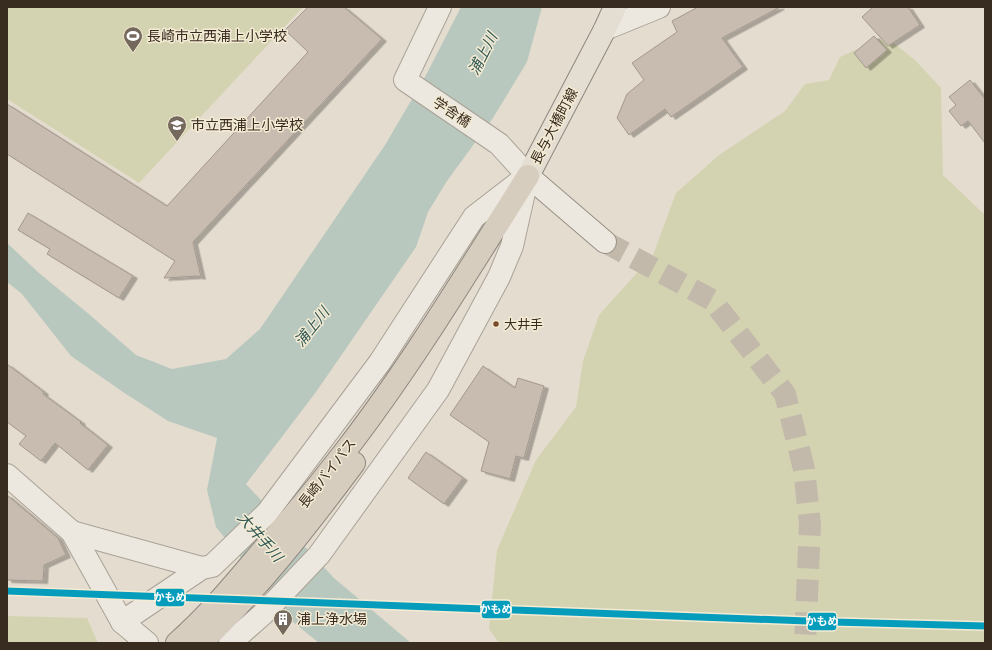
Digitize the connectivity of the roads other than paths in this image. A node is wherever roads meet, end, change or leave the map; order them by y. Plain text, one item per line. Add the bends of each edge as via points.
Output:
1 (440, 7) edge
2 (615, 7) edge
3 (658, 7) edge
4 (605, 29) junction
5 (528, 176) junction
6 (605, 242) tunnel mouth
7 (7, 475) edge
8 (72, 532) junction
9 (207, 567) junction
10 (122, 622) junction
11 (192, 640) edge
12 (147, 643) edge
13 (230, 643) edge

1 - 5 street, 学舎橋 via 405,80 499,144
2 - 4 main road, 長与大橋町線
3 - 4 street
4 - 5 main road, 長与大橋町線
5 - 6 street, 長与大橋町線
5 - 9 street via 474,217 380,362 267,513
5 - 11 highway, 長崎バイパス via 462,289 438,338 323,505 289,534 242,589
5 - 13 street via 512,246 499,277 438,390 319,555 263,614
7 - 8 street
8 - 9 street
8 - 10 street
9 - 10 street
10 - 12 street

